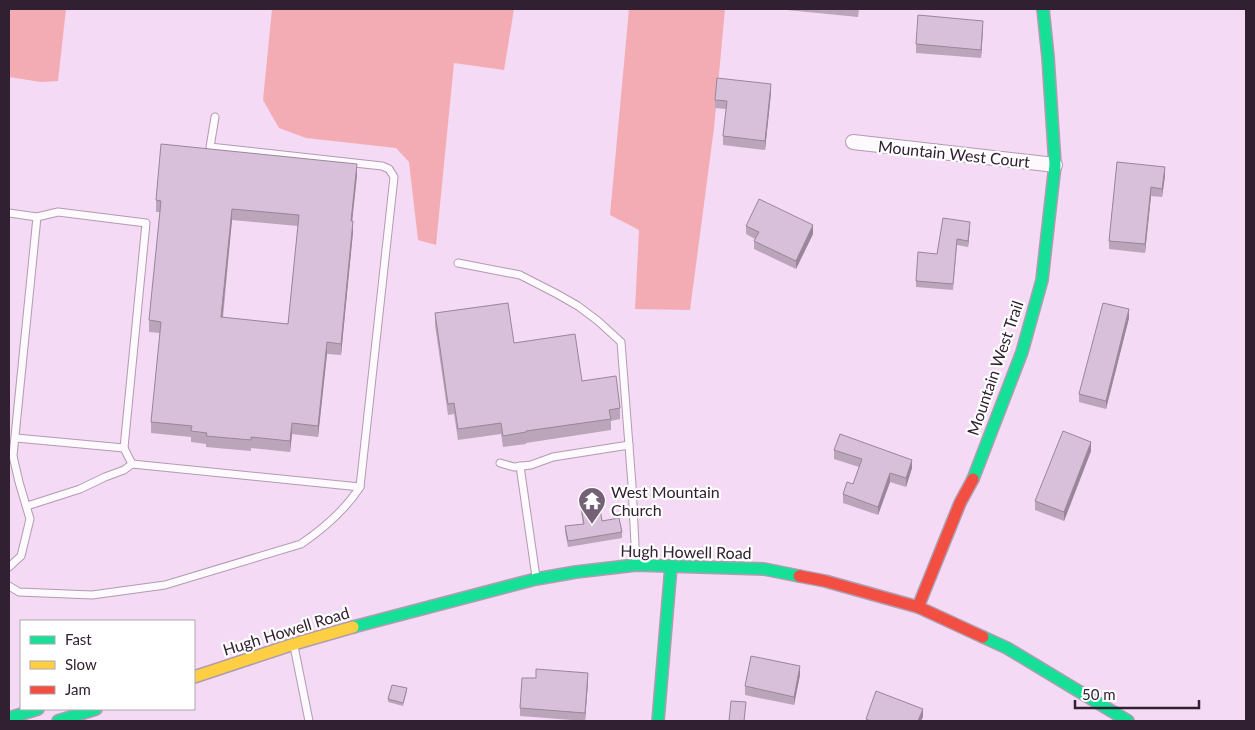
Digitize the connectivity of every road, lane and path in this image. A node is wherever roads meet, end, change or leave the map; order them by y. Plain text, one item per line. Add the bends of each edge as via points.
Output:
1 (1043, 9) edge
2 (215, 117) dead end
3 (853, 142) dead end
4 (1055, 165) junction
5 (9, 213) edge
6 (37, 217) junction
7 (458, 263) dead end
8 (16, 438) junction
9 (629, 445) junction
10 (124, 448) junction
11 (500, 463) dead end
12 (132, 464) junction
13 (520, 466) junction
14 (360, 487) junction
15 (26, 506) junction
16 (636, 565) junction
17 (671, 566) junction
18 (9, 567) edge
19 (536, 579) junction
20 (9, 586) edge
21 (918, 607) junction
22 (294, 644) junction
23 (195, 668) edge
24 (219, 669) junction
25 (195, 677) edge
26 (35, 710) edge
27 (93, 710) edge
28 (9, 718) edge
29 (58, 721) edge
30 (309, 721) edge
31 (658, 721) edge
32 (1128, 721) edge

1 - 4 main road, Mountain West Trail
2 - 14 lane via 210,147 382,166 389,169 394,177
3 - 4 street, Mountain West Court
4 - 21 main road, Mountain West Trail via 1042,280 1022,352 975,475 960,503
5 - 6 lane
6 - 8 lane
6 - 10 lane via 58,212 146,223
7 - 9 lane via 520,275 578,306 621,342
8 - 10 lane
8 - 15 lane via 14,456
9 - 13 lane via 553,457
9 - 16 lane
10 - 12 lane
11 - 13 lane
12 - 14 lane
12 - 15 lane via 80,489
13 - 19 lane
14 - 20 lane via 351,501 301,544 165,585 92,595 19,592
15 - 18 lane via 30,519 21,556
16 - 17 main road, Hugh Howell Road
16 - 19 main road, Hugh Howell Road
17 - 21 main road, Hugh Howell Road via 764,569 825,581
17 - 31 main road
19 - 22 main road, Hugh Howell Road
21 - 32 main road, Hugh Howell Road via 1007,648
22 - 24 main road, Hugh Howell Road
22 - 30 lane
23 - 24 main road
24 - 25 main road, Hugh Howell Road
26 - 28 main road
27 - 29 main road

